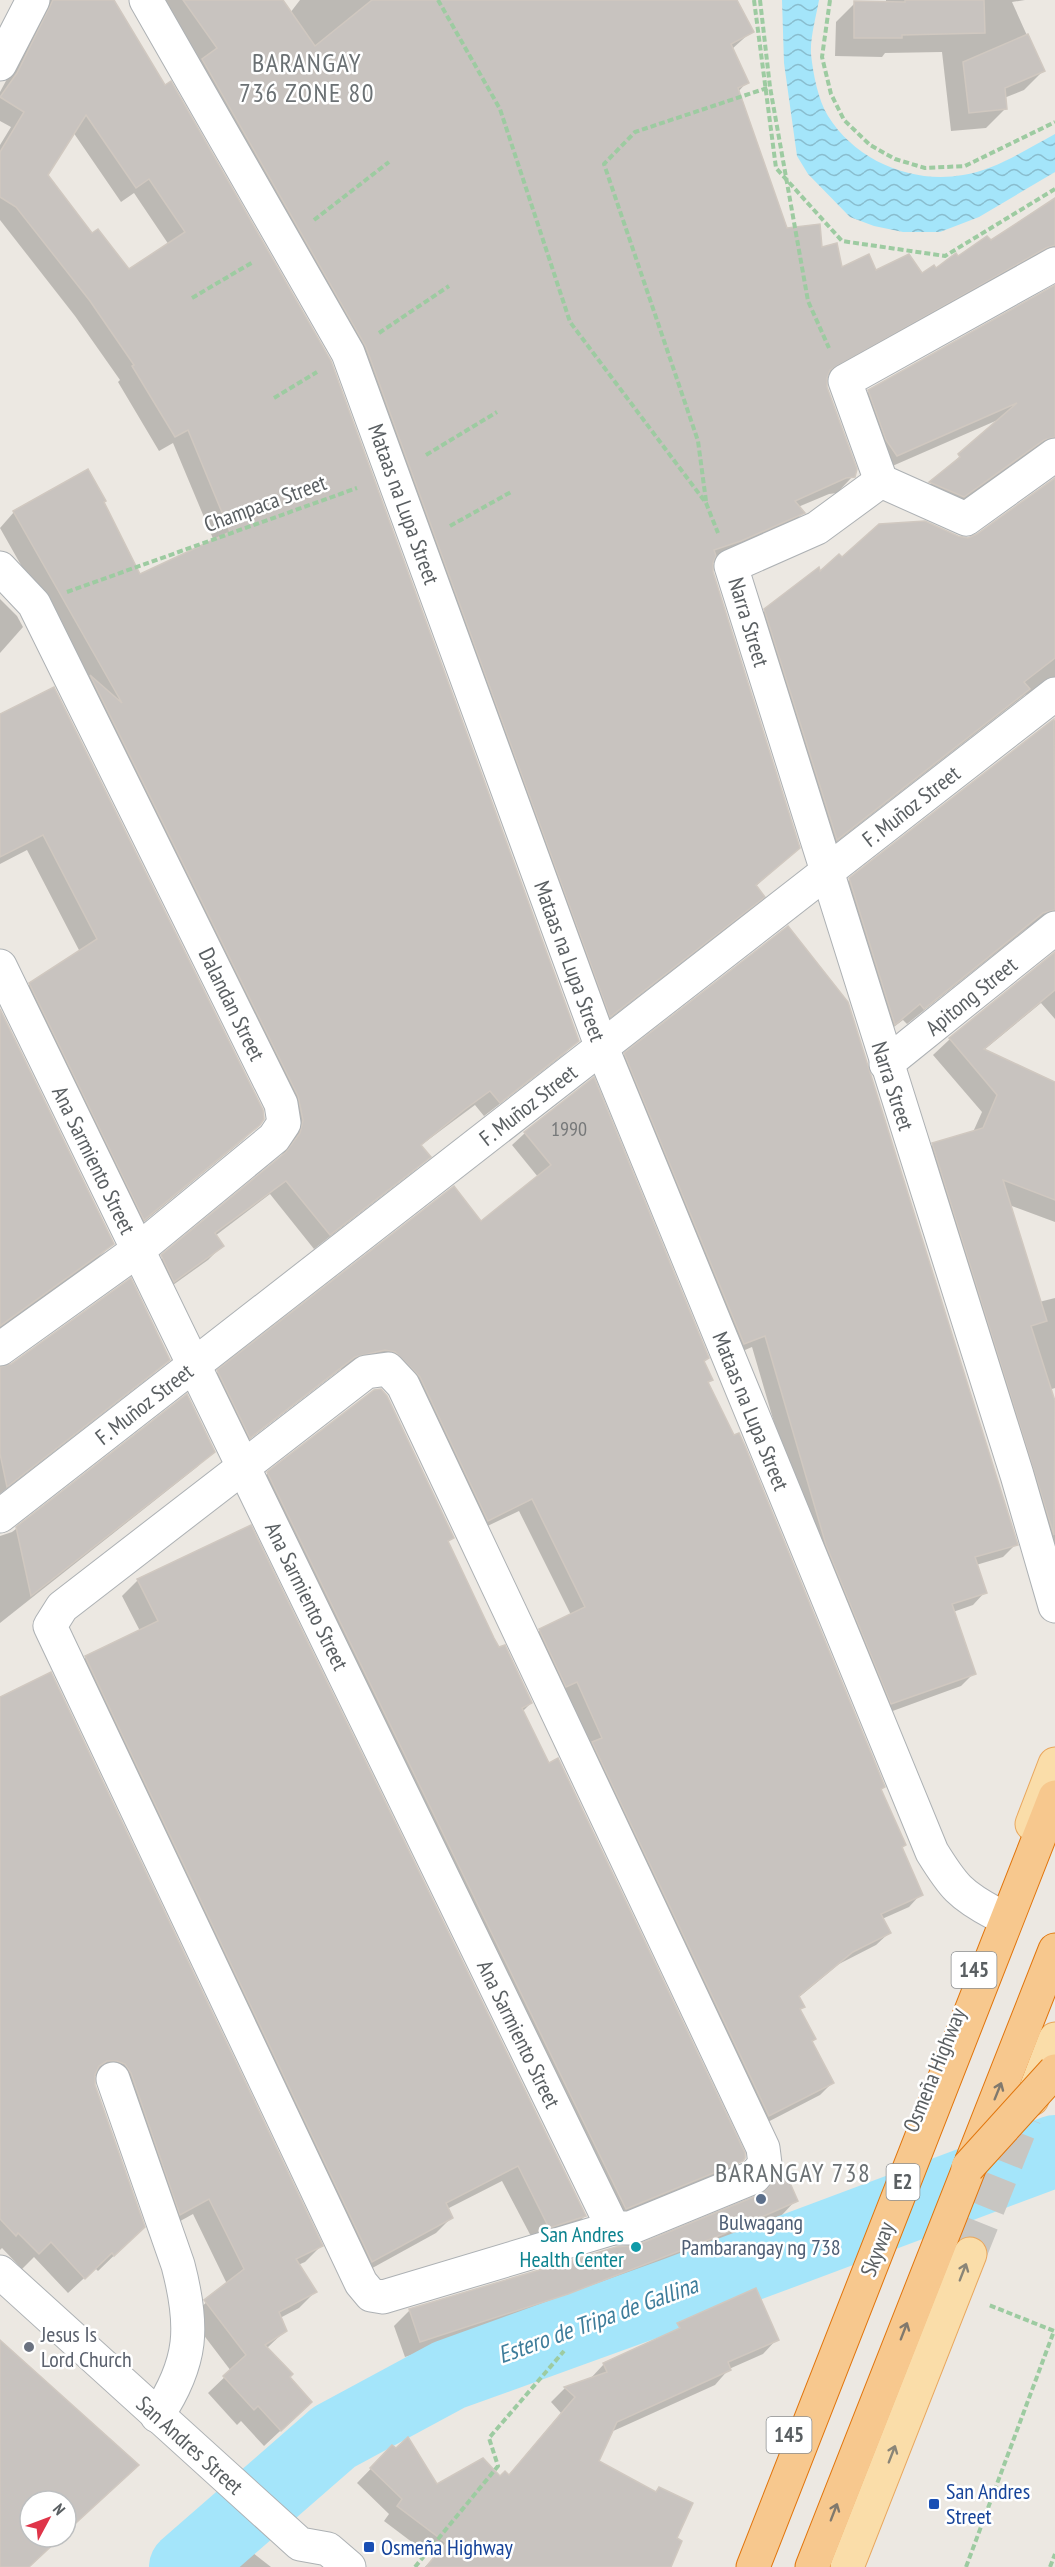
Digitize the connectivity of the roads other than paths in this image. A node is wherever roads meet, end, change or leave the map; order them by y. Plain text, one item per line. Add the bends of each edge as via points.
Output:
1 (33, 0) edge
2 (146, 0) edge
3 (0, 64) edge
4 (1055, 264) edge
5 (1055, 455) edge
6 (881, 481) junction
7 (0, 568) edge
8 (1055, 694) edge
9 (826, 872) junction
10 (1055, 928) edge
11 (0, 966) edge
12 (602, 1047) junction
13 (886, 1064) junction
14 (138, 1250) junction
15 (0, 1349) edge
16 (195, 1364) junction
17 (245, 1467) junction
18 (0, 1516) edge
19 (1055, 1606) edge
20 (1055, 1764) edge
21 (1055, 1797) edge
22 (996, 1914) junction
23 (1055, 1950) edge
24 (1055, 2039) edge
25 (1055, 2071) edge
26 (113, 2079) dead end
27 (1024, 2117) tunnel mouth
28 (968, 2167) junction
29 (892, 2176) dead end
30 (613, 2228) junction
31 (970, 2254) tunnel mouth
32 (0, 2272) edge
33 (840, 2302) dead end
34 (157, 2416) junction
35 (296, 2547) edge
36 (349, 2567) edge
37 (738, 2567) edge
38 (753, 2567) edge
39 (812, 2567) edge
40 (847, 2567) edge

1 - 3 street
2 - 12 street, Mataas na Lupa Street via 348,353
4 - 6 street via 845,381
5 - 6 street via 966,519
6 - 9 street, Narra Street via 817,528 731,566
7 - 14 street, Dalandan Street via 34,604 281,1104 284,1123 274,1138
8 - 9 street, F. Muñoz Street
9 - 12 street, F. Muñoz Street
9 - 13 street, Narra Street
10 - 13 street, Apitong Street
11 - 14 street, Ana Sarmiento Street
12 - 16 street, F. Muñoz Street
12 - 22 street, Mataas na Lupa Street via 932,1852 954,1887
13 - 19 street, Narra Street
14 - 15 street, Dalandan Street
14 - 16 street, Ana Sarmiento Street
16 - 17 street, Ana Sarmiento Street
16 - 18 street, F. Muñoz Street
17 - 30 street, Ana Sarmiento Street
17 - 30 street via 366,1372 388,1369 404,1384 763,2148 765,2164 754,2177 630,2228
17 - 30 street via 62,1607 50,1626 361,2283 371,2295 382,2297
20 - 22 main road, Osmeña Highway / 145
21 - 38 highway, Skyway / E2
22 - 29 main road, Osmeña Highway / 145
28 -> 23 highway, E2
24 - 27 main road
25 - 28 highway, bridge
26 - 34 street via 186,2295 189,2332 183,2367
39 -> 28 highway, E2
40 -> 31 main road
32 - 34 street, San Andres Street
33 - 37 main road, 145
34 - 35 street, San Andres Street
35 - 36 street, San Andres Street via 328,2549

